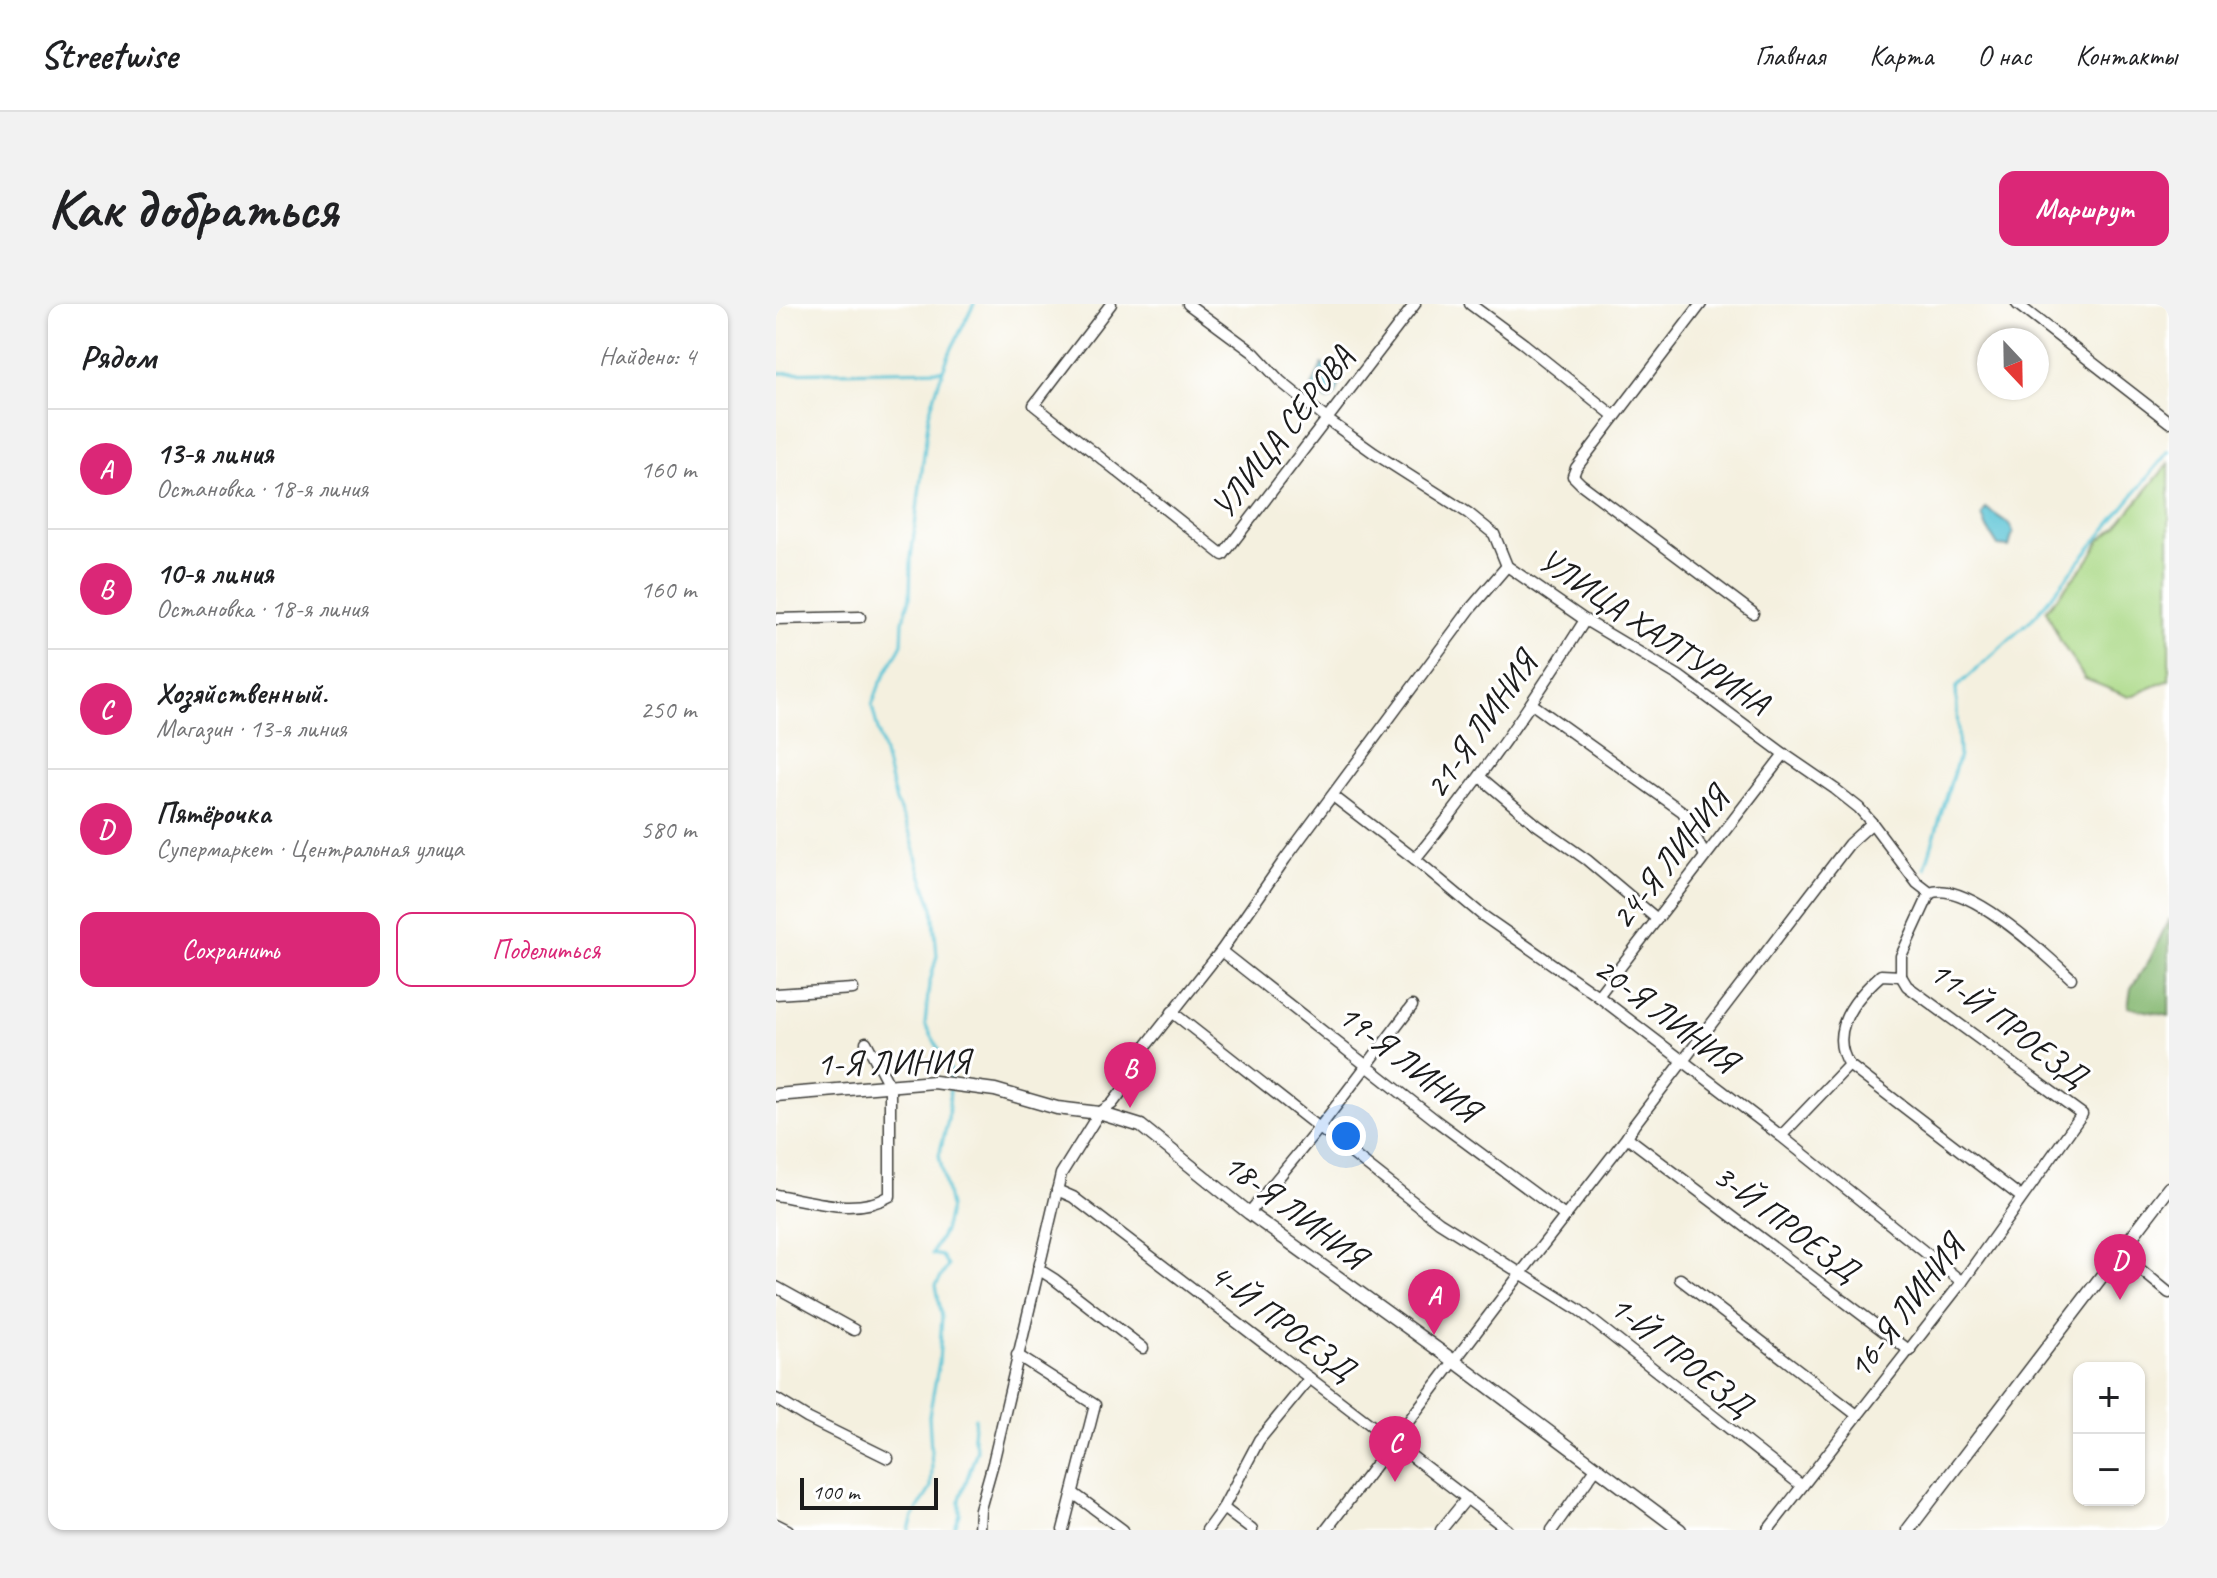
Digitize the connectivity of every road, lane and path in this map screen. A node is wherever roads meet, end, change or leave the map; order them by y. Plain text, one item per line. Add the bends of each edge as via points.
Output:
1 (1111, 304) edge
2 (1188, 304) edge
3 (1415, 304) edge
4 (1470, 304) edge
5 (1701, 304) edge
6 (2017, 304) edge
7 (1614, 416) junction
8 (1328, 420) junction
9 (2169, 422) edge
10 (1507, 566) junction
11 (1753, 613) dead end
12 (860, 617) dead end
13 (776, 619) edge
14 (1585, 620) junction
15 (1532, 704) junction
16 (1784, 754) junction
17 (1480, 777) junction
18 (1333, 796) junction
19 (1872, 823) junction
20 (1705, 856) junction
21 (1415, 859) junction
22 (1930, 893) junction
23 (1657, 919) junction
24 (1221, 951) junction
25 (1901, 976) junction
26 (2071, 978) dead end
27 (853, 989) dead end
28 (776, 994) edge
29 (1598, 996) junction
30 (1412, 1006) dead end
31 (1172, 1012) junction
32 (866, 1042) dead end
33 (1683, 1062) junction
34 (1849, 1065) junction
35 (1367, 1066) junction
36 (890, 1087) junction
37 (776, 1095) edge
38 (1057, 1108) joint
39 (1099, 1113) junction
40 (2082, 1114) joint
41 (1320, 1127) junction
42 (1781, 1136) junction
43 (1627, 1137) junction
44 (2169, 1188) edge
45 (1057, 1190) junction
46 (776, 1195) edge
47 (2021, 1197) junction
48 (1249, 1213) junction
49 (1565, 1216) junction
50 (2119, 1252) junction
51 (1038, 1269) junction
52 (1521, 1273) junction
53 (1680, 1279) dead end
54 (1962, 1282) junction
55 (776, 1287) edge
56 (2169, 1293) edge
57 (854, 1330) dead end
58 (1143, 1348) dead end
59 (1910, 1351) junction
60 (1017, 1355) junction
61 (1454, 1361) junction
62 (1310, 1378) junction
63 (776, 1399) edge
64 (1857, 1415) junction
65 (1394, 1442) junction
66 (888, 1458) dead end
67 (1597, 1467) junction
68 (1802, 1486) junction
69 (1073, 1493) junction
70 (1467, 1498) junction
71 (1223, 1508) junction
72 (776, 1524) edge
73 (788, 1530) edge
74 (979, 1530) edge
75 (1063, 1530) edge
76 (1123, 1530) edge
77 (1207, 1530) edge
78 (1252, 1530) edge
79 (1326, 1530) edge
80 (1441, 1530) edge
81 (1508, 1530) edge
82 (1552, 1530) edge
83 (1680, 1530) edge
84 (1768, 1530) edge
85 (1908, 1530) edge

1 - 8 street, УЛИЦА СЕРОВА via 1034,405 1223,555
2 - 8 street, УЛИЦА ХАЛТУРИНА via 1254,353
3 - 8 street, УЛИЦА СЕРОВА
4 - 7 street
5 - 7 street
6 - 9 street
7 - 11 street via 1574,478
8 - 10 street, УЛИЦА ХАЛТУРИНА via 1494,534
10 - 14 street, УЛИЦА ХАЛТУРИНА
10 - 18 street
12 - 13 street
14 - 15 street, 21-Я ЛИНИЯ
14 - 16 street, УЛИЦА ХАЛТУРИНА via 1679,676
15 - 17 street, 21-Я ЛИНИЯ
15 - 20 street via 1683,812
16 - 19 street, УЛИЦА ХАЛТУРИНА
16 - 20 street, 24-Я ЛИНИЯ
17 - 21 street, 21-Я ЛИНИЯ
17 - 23 street
18 - 21 street, 20-Я ЛИНИЯ
18 - 24 street
19 - 22 street, УЛИЦА ХАЛТУРИНА
19 - 33 street
20 - 23 street, 24-Я ЛИНИЯ
21 - 29 street, 20-Я ЛИНИЯ via 1482,915
22 - 25 street via 1901,956
22 - 26 street via 1950,892 1981,906
23 - 29 street, 24-Я ЛИНИЯ
24 - 31 street
24 - 35 street, 19-Я ЛИНИЯ
25 - 34 street via 1881,975 1841,1025 1842,1054
25 - 40 street, 11-Й ПРОЕЗД via 1907,986
27 - 28 street
29 - 33 street, 20-Я ЛИНИЯ
30 - 35 street
31 - 39 street via 1138,1056 1125,1087
31 - 41 street, 1-Й ПРОЕЗД
32 - 36 street
33 - 42 street, 20-Я ЛИНИЯ
33 - 43 street
34 - 42 street
34 - 47 street
35 - 41 street
35 - 49 street, 19-Я ЛИНИЯ
36 - 37 street, 1-Я ЛИНИЯ
36 - 38 street, 1-Я ЛИНИЯ via 951,1084
36 - 46 street via 890,1196 841,1207
38 - 39 street, 18-Я ЛИНИЯ
39 - 45 street via 1061,1174
39 - 48 street, 18-Я ЛИНИЯ via 1141,1126
40 - 47 street, 16-Я ЛИНИЯ
41 - 48 street
41 - 52 street, 1-Й ПРОЕЗД via 1439,1222
42 - 54 street, 20-Я ЛИНИЯ
43 - 49 street
43 - 59 street, 3-Й ПРОЕЗД
44 - 50 street
45 - 51 street
45 - 62 street, 4-Й ПРОЕЗД
47 - 54 street, 16-Я ЛИНИЯ
48 - 61 street, 18-Я ЛИНИЯ
49 - 52 street
50 - 56 street
50 - 85 street
51 - 58 street
51 - 60 street
52 - 61 street
52 - 68 street, 1-Й ПРОЕЗД via 1579,1310
53 - 64 street
54 - 59 street, 16-Я ЛИНИЯ
55 - 57 street
59 - 64 street, 16-Я ЛИНИЯ
60 - 69 street via 1095,1405
60 - 74 street
61 - 65 street
61 - 67 street, 18-Я ЛИНИЯ
62 - 65 street, 4-Й ПРОЕЗД
62 - 71 street via 1259,1440
63 - 66 street
64 - 68 street, 16-Я ЛИНИЯ
65 - 70 street, 4-Й ПРОЕЗД
65 - 79 street
67 - 82 street
67 - 83 street, 18-Я ЛИНИЯ
68 - 84 street, 16-Я ЛИНИЯ
69 - 75 street
69 - 76 street
70 - 80 street
70 - 81 street, 4-Й ПРОЕЗД
71 - 77 street
71 - 78 street
72 - 73 street

